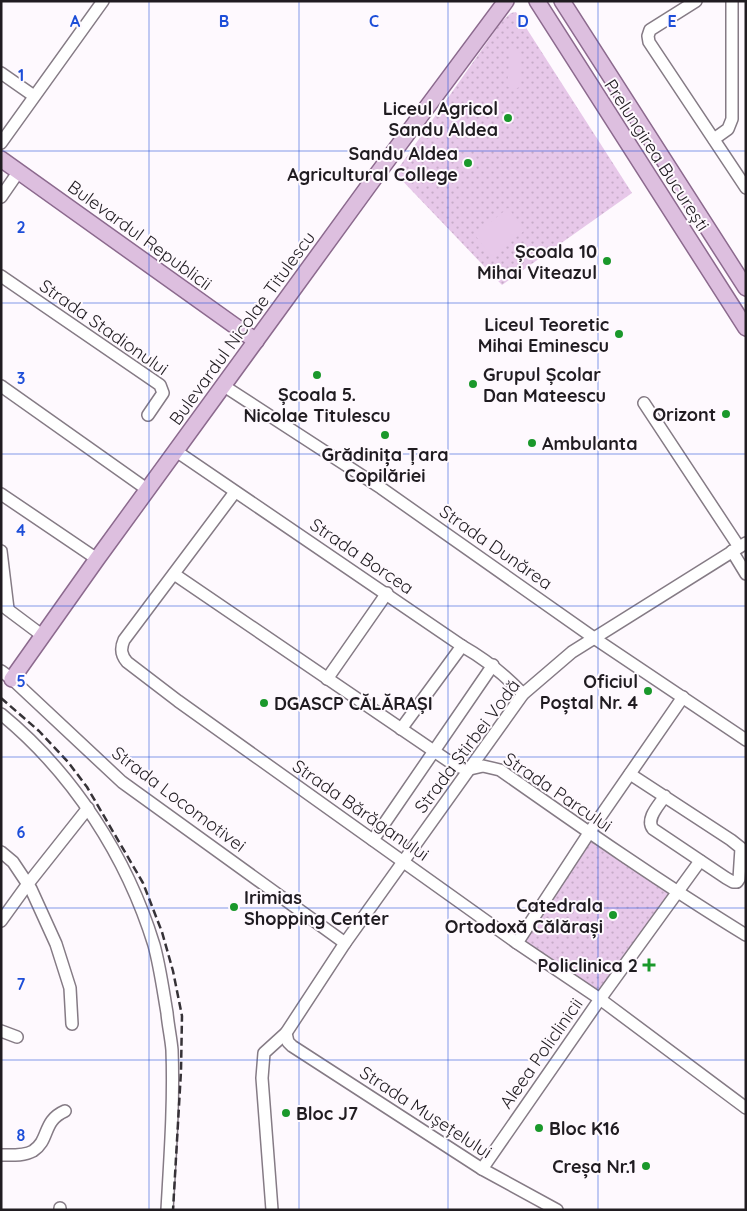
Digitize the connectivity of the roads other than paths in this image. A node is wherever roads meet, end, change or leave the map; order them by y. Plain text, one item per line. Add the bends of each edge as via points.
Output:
1 (506, 1) edge
2 (537, 1) edge
3 (562, 1) edge
4 (696, 1) edge
5 (732, 1) edge
6 (102, 2) edge
7 (1, 73) edge
8 (34, 96) junction
9 (714, 140) junction
10 (1, 143) edge
11 (1, 159) edge
12 (19, 171) junction
13 (746, 188) edge
14 (1, 197) edge
15 (1, 276) edge
16 (746, 288) edge
17 (746, 328) edge
18 (256, 341) junction
19 (1, 386) edge
20 (224, 386) junction
21 (644, 403) dead end
22 (148, 415) dead end
23 (176, 451) junction
24 (148, 490) junction
25 (235, 492) junction
26 (1, 494) edge
27 (739, 547) edge
28 (1, 551) edge
29 (97, 559) junction
30 (174, 574) junction
31 (746, 574) edge
32 (387, 593) junction
33 (4, 607) edge
34 (42, 636) junction
35 (594, 638) junction
36 (462, 646) junction
37 (493, 665) junction
38 (7, 675) edge
39 (327, 679) junction
40 (523, 694) junction
41 (683, 697) junction
42 (1, 714) edge
43 (402, 729) junction
44 (746, 740) edge
45 (434, 751) junction
46 (470, 769) junction
47 (630, 774) junction
48 (665, 796) junction
49 (88, 808) junction
50 (589, 833) junction
51 (373, 840) junction
52 (1, 852) edge
53 (700, 860) junction
54 (404, 862) junction
55 (27, 885) junction
56 (677, 893) junction
57 (2, 919) edge
58 (746, 935) edge
59 (345, 943) junction
60 (517, 943) junction
61 (600, 999) junction
62 (72, 1024) dead end
63 (1, 1031) edge
64 (286, 1033) junction
65 (17, 1037) dead end
66 (746, 1108) edge
67 (65, 1111) dead end
68 (1, 1156) edge
69 (482, 1169) junction
70 (167, 1210) edge
71 (272, 1210) edge
72 (557, 1210) edge

1 - 18 main road, Bulevardul Nicolae Titulescu
2 - 17 main road, Prelungirea București
3 - 16 main road, Prelungirea București
4 - 9 street via 650,30 648,36 657,56
5 - 9 street via 732,120 728,129
6 - 8 street
7 - 8 street
8 - 10 street
9 - 13 street
11 - 12 main road, Bulevardul Republicii
12 - 14 street
12 - 18 main road, Bulevardul Republicii
15 - 22 street, Strada Stadionului via 160,385 163,393
18 - 20 main road, Bulevardul Nicolae Titulescu
19 - 24 street
20 - 23 main road, Bulevardul Nicolae Titulescu
20 - 35 street, Strada Dunărea via 381,488
21 - 27 street
23 - 24 main road, Bulevardul Nicolae Titulescu
23 - 25 street, Strada Borcea
24 - 29 main road, Bulevardul Nicolae Titulescu
25 - 30 street, Strada Bărăganului
25 - 32 street, Strada Borcea
26 - 29 street
27 - 31 street
27 - 35 street, Strada Știrbei Vodă
28 - 33 street
29 - 34 main road, Bulevardul Nicolae Titulescu
30 - 39 street, Strada Parcului
30 - 51 street, Strada Bărăganului via 124,640 122,656 178,701
32 - 36 street, Strada Borcea
32 - 39 street
33 - 34 street
34 - 38 main road, Bulevardul Nicolae Titulescu
35 - 40 street, Strada Știrbei Vodă via 572,652
35 - 41 street, Strada Dunărea
36 - 37 street, Strada Borcea
36 - 43 street
37 - 40 street, Strada Borcea
37 - 45 street
38 - 59 street, Strada Locomotivei via 122,782
39 - 43 street, Strada Parcului
40 - 46 street, Strada Știrbei Vodă
41 - 44 street, Strada Dunărea
41 - 47 street
42 - 49 street via 49,760
43 - 45 street, Strada Parcului
45 - 46 street, Strada Parcului via 450,762
45 - 51 street
46 - 50 street, Strada Parcului via 483,766 500,770
46 - 54 street, Strada Știrbei Vodă
47 - 48 street
47 - 50 street
48 - 53 street via 650,825
48 - 53 street via 739,845 739,880 733,882
49 - 55 street
49 - 70 street via 140,906 154,946 163,987 172,1049
50 - 56 street, Strada Parcului
50 - 60 street
51 - 54 street, Strada Bărăganului
52 - 55 street via 13,862
53 - 56 street, Aleea Policlinicii
54 - 59 street, Strada Știrbei Vodă
54 - 60 street, Strada Bărăganului
55 - 57 street
55 - 62 street via 63,963 70,988
56 - 58 street, Strada Parcului
56 - 61 street, Aleea Policlinicii
59 - 64 street, Strada Știrbei Vodă
60 - 61 street, Strada Bărăganului
61 - 66 street, Strada Bărăganului
61 - 69 street, Aleea Policlinicii
63 - 65 street
64 - 69 street, Strada Mușețelului via 292,1046
64 - 71 street, Strada Știrbei Vodă via 264,1053 262,1067
67 - 68 street via 52,1119 44,1139 32,1151
69 - 72 street, Strada Mușețelului

